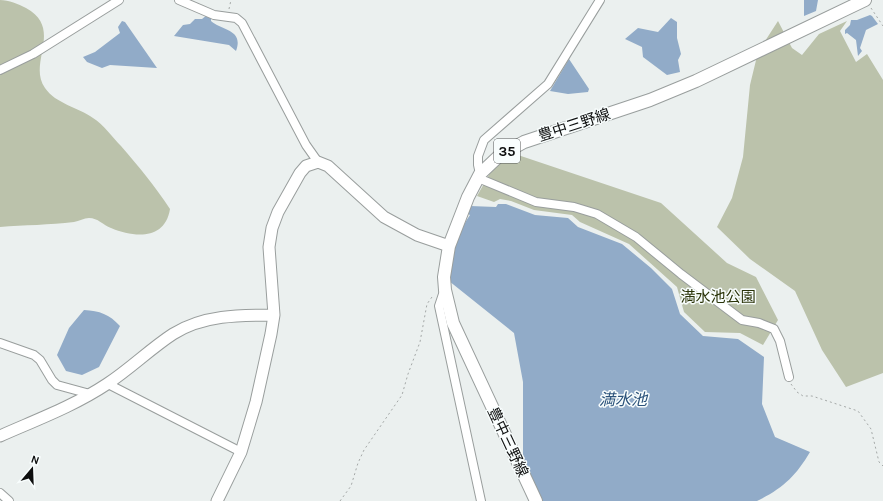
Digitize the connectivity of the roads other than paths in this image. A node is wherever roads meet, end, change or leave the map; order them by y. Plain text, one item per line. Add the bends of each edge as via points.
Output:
1 (119, 0) edge
2 (179, 0) edge
3 (600, 0) edge
4 (868, 4) edge
5 (0, 70) edge
6 (318, 162) junction
7 (479, 176) junction
8 (449, 246) junction
9 (445, 290) junction
10 (274, 315) junction
11 (0, 343) edge
12 (789, 376) road end
13 (108, 384) junction
14 (90, 394) junction
15 (0, 436) edge
16 (241, 452) junction
17 (0, 493) edge
18 (9, 501) edge
19 (217, 501) edge
20 (482, 501) edge
21 (536, 501) edge

1 - 5 street via 33,54
2 - 6 street via 214,15 236,18 242,23 302,138
3 - 7 street via 548,84 484,140 478,156
4 - 7 main road, 豊中三野線 / 35 via 650,100 524,142 499,156
6 - 8 street via 332,169 384,217 402,229
6 - 10 street via 306,166 300,173 272,228 269,247
7 - 8 main road, 豊中三野線 / 35
7 - 12 street via 536,202 574,207 596,214 636,237 742,320 774,329 780,341
8 - 9 main road, 豊中三野線 / 35 via 444,277
9 - 20 street via 440,306
9 - 21 main road, 豊中三野線 / 35 via 453,323
10 - 13 street via 214,318 193,324 173,335
10 - 16 street via 256,402
11 - 14 street via 34,355 57,385
13 - 14 street
13 - 16 street
14 - 15 street
16 - 19 street
17 - 18 street

